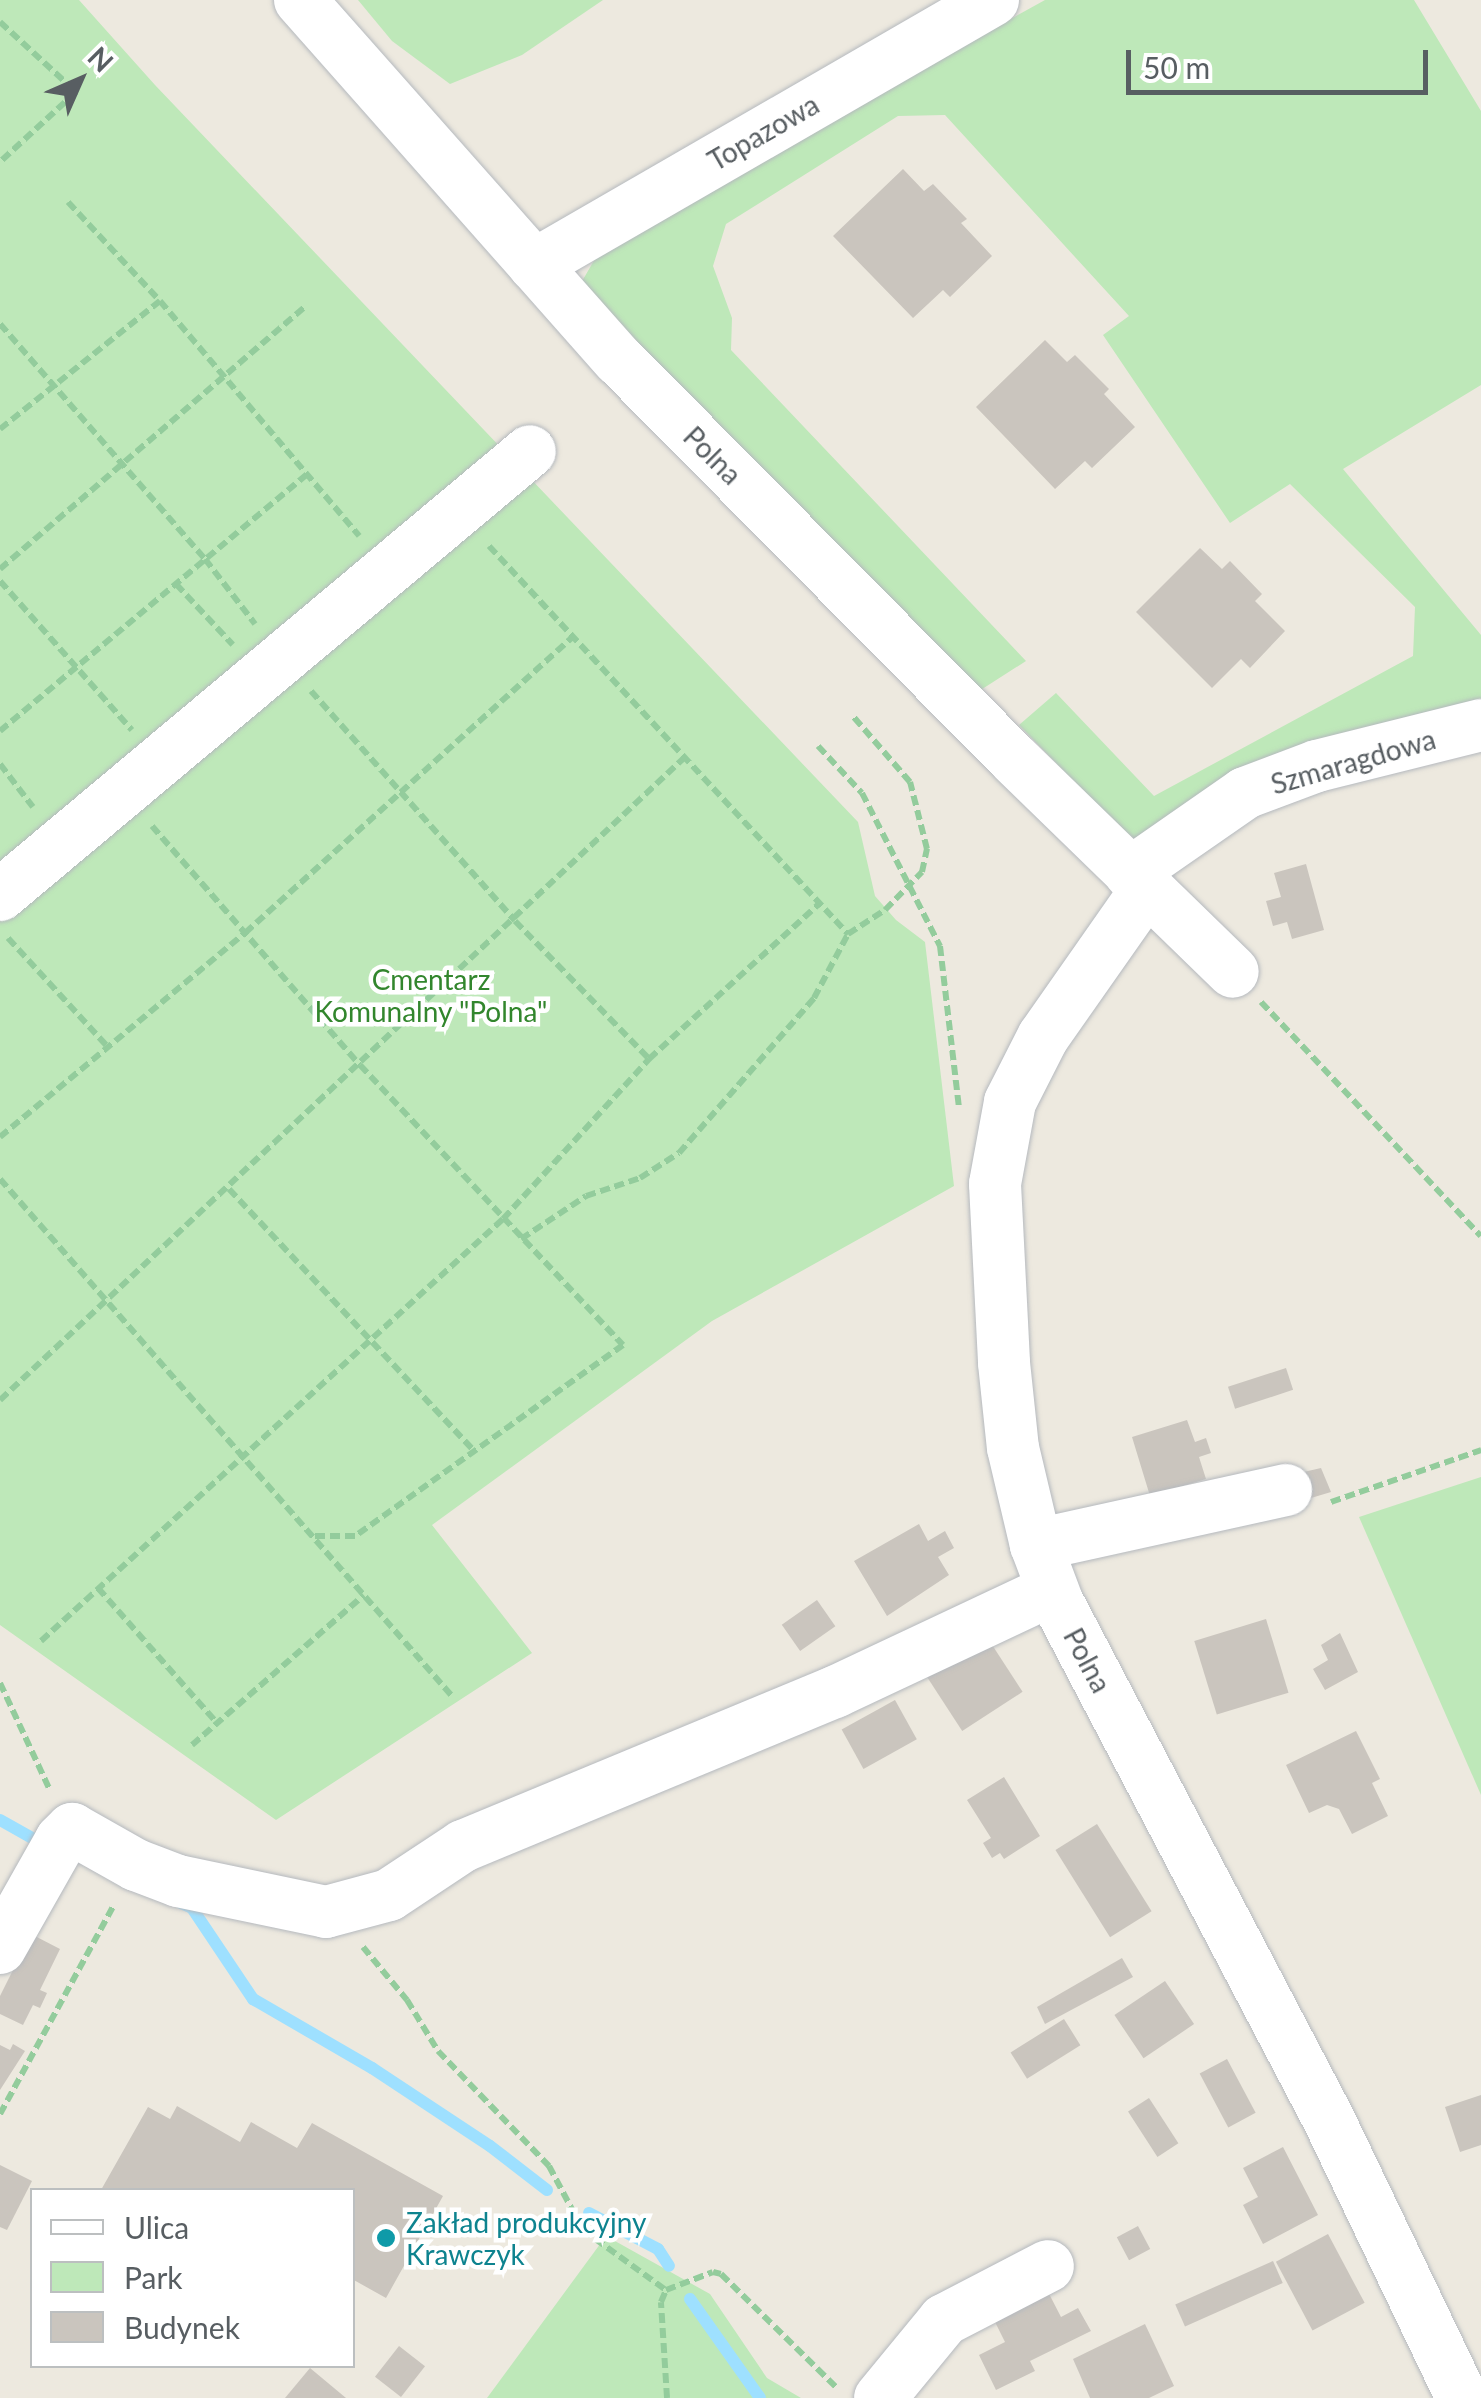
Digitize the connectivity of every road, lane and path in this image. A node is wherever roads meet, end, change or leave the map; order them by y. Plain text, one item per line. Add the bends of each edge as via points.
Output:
1 (300, 0) edge
2 (993, 0) edge
3 (0, 22) edge
4 (0, 162) edge
5 (68, 202) dead end
6 (534, 264) junction
7 (160, 301) junction
8 (306, 306) dead end
9 (0, 324) edge
10 (224, 376) junction
11 (53, 386) junction
12 (0, 430) edge
13 (530, 451) dead end
14 (121, 465) junction
15 (307, 474) junction
16 (458, 512) junction
17 (205, 560) junction
18 (0, 569) edge
19 (388, 570) junction
20 (0, 581) edge
21 (176, 584) junction
22 (574, 636) junction
23 (76, 668) junction
24 (272, 668) junction
25 (852, 715) dead end
26 (1481, 725) edge
27 (0, 731) edge
28 (818, 746) dead end
29 (686, 756) junction
30 (141, 777) junction
31 (400, 791) junction
32 (1138, 882) junction
33 (908, 888) junction
34 (0, 895) edge
35 (819, 904) junction
36 (515, 920) junction
37 (0, 930) edge
38 (244, 933) junction
39 (848, 934) junction
40 (1233, 972) joint
41 (108, 1047) junction
42 (648, 1059) junction
43 (360, 1065) junction
44 (961, 1124) dead end
45 (0, 1137) edge
46 (0, 1179) edge
47 (229, 1189) junction
48 (502, 1219) junction
49 (1481, 1236) edge
50 (521, 1240) junction
51 (107, 1304) junction
52 (370, 1340) junction
53 (0, 1400) edge
54 (474, 1452) junction
55 (242, 1456) junction
56 (1286, 1490) dead end
57 (312, 1536) junction
58 (1044, 1568) junction
59 (98, 1588) junction
60 (364, 1595) junction
61 (41, 1641) dead end
62 (0, 1683) edge
63 (452, 1696) dead end
64 (216, 1723) junction
65 (192, 1744) dead end
66 (61, 1842) junction
67 (115, 1901) dead end
68 (326, 1912) junction
69 (0, 1948) edge
70 (0, 2114) edge
71 (1048, 2266) dead end
72 (666, 2290) junction
73 (667, 2398) edge
74 (847, 2398) edge
75 (880, 2398) edge
76 (1462, 2398) edge

1 - 6 street, Polna
2 - 6 street, Topazowa
3 - 4 path via 76,92
5 - 7 path
6 - 32 street, Polna via 620,360
7 - 10 path
7 - 11 path
8 - 10 path
9 - 11 path
10 - 14 path
10 - 15 path
11 - 12 path
11 - 14 path
13 - 16 street
14 - 17 path
14 - 18 path
15 - 17 path
15 - 19 path
16 - 19 street
16 - 22 path
17 - 21 path
17 - 24 path
19 - 24 street
20 - 23 path
21 - 23 path
21 - 24 path
22 - 29 path
22 - 31 path
23 - 27 path
23 - 30 path
24 - 30 street
24 - 31 path
25 - 33 path via 910,782 928,849 922,872
26 - 32 street, Szmaragdowa via 1317,766 1245,793
28 - 33 path via 862,793
29 - 35 path
29 - 36 path
30 - 34 street
30 - 38 path
31 - 36 path
31 - 38 path
32 - 40 street, Polna
32 - 58 street, Polna via 1043,1037 1010,1102 999,1150 1004,1364 1013,1448
33 - 39 path
33 - 44 path via 940,946
35 - 39 path
35 - 42 path
36 - 42 path
36 - 43 path
37 - 41 path
38 - 41 path
38 - 43 path
39 - 50 path via 814,998 679,1153 640,1178 586,1196
40 - 49 path
41 - 45 path
42 - 48 path
43 - 47 path
43 - 48 path
46 - 51 path
47 - 51 path
47 - 52 path
48 - 50 path
48 - 52 path
50 - 54 path via 623,1345
51 - 53 path
51 - 55 path
52 - 54 path
52 - 55 path
54 - 57 path via 355,1536
55 - 57 path
55 - 59 path
56 - 58 street
57 - 60 path
58 - 68 street via 800,1707 463,1846 389,1895
58 - 76 street, Polna via 1329,2120
59 - 61 path
59 - 64 path
60 - 63 path
60 - 64 path
62 - 66 path
64 - 65 path
66 - 68 street via 178,1881
66 - 69 street
67 - 70 path
68 - 72 path via 407,2000 476,2096 549,2166 583,2230
71 - 75 street via 944,2320
72 - 73 path via 660,2333
72 - 74 path via 721,2274

